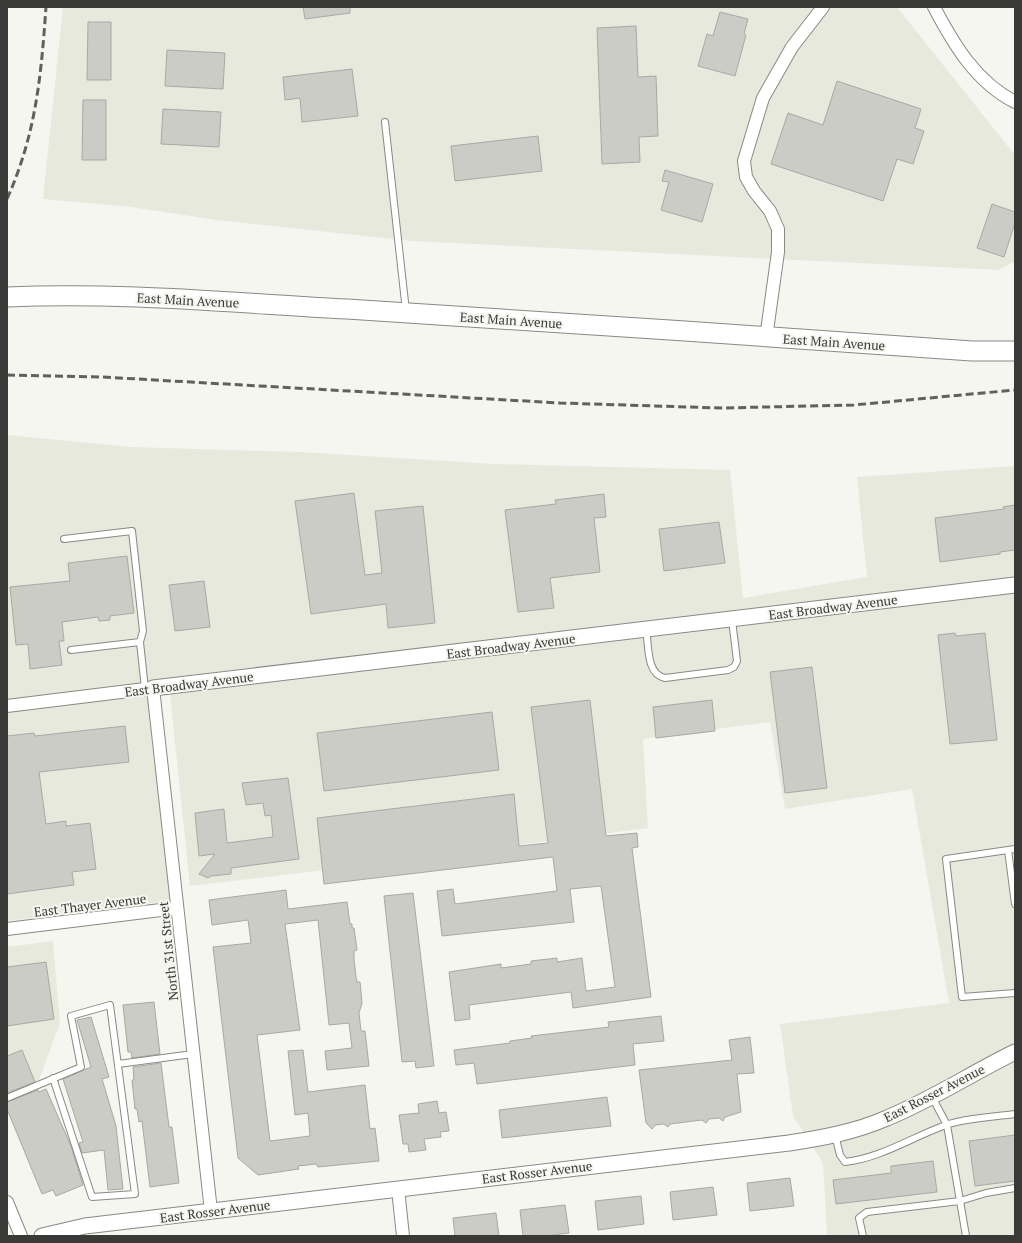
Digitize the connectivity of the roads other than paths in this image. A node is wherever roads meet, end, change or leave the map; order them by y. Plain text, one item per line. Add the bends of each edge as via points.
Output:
1 (823, 7) edge
2 (934, 7) edge
3 (1015, 102) edge
4 (385, 122) dead end
5 (7, 297) edge
6 (407, 313) junction
7 (766, 338) junction
8 (1015, 351) edge
9 (64, 539) dead end
10 (1015, 585) edge
11 (732, 620) junction
12 (646, 630) junction
13 (140, 642) junction
14 (71, 650) dead end
15 (149, 688) junction
16 (7, 706) edge
17 (1015, 849) edge
18 (1008, 850) junction
19 (1015, 899) edge
20 (1015, 904) edge
21 (177, 908) junction
22 (7, 929) edge
23 (1015, 993) edge
24 (1015, 1052) edge
25 (193, 1054) junction
26 (118, 1064) junction
27 (53, 1078) junction
28 (932, 1096) junction
29 (7, 1098) edge
30 (1015, 1114) edge
31 (947, 1125) junction
32 (835, 1135) junction
33 (1015, 1188) edge
34 (398, 1189) junction
35 (960, 1201) junction
36 (7, 1202) edge
37 (211, 1211) junction
38 (21, 1236) edge
39 (42, 1236) edge
40 (403, 1236) edge
41 (863, 1236) edge
42 (966, 1236) edge

1 - 7 street via 792,47 763,98 744,161 746,177 770,211 778,229 778,252
2 - 3 street via 952,40 970,65 992,88
4 - 6 lane
5 - 6 main road, East Main Avenue via 156,298
6 - 7 main road, East Main Avenue
7 - 8 main road, East Main Avenue via 972,351
9 - 13 lane via 132,531 143,631
10 - 11 street, East Broadway Avenue
11 - 12 street, East Broadway Avenue
11 - 12 lane via 737,661 734,667 681,676 661,677 654,671 651,667
12 - 15 street, East Broadway Avenue
13 - 14 lane
13 - 15 lane
15 - 16 street, East Broadway Avenue
15 - 21 street, North 31st Street
17 - 18 lane
18 - 19 lane
18 - 23 lane via 946,859 962,998
19 - 20 lane
21 - 22 street, East Thayer Avenue
21 - 25 street, North 31st Street
24 - 28 street, East Rosser Avenue
25 - 26 lane
25 - 37 street, North 31st Street
26 - 27 lane via 110,1005 71,1016 81,1067
26 - 27 lane via 135,1194 92,1197
27 - 29 lane
28 - 31 lane
28 - 32 street, East Rosser Avenue via 886,1119
30 - 31 lane
31 - 32 lane via 879,1154 845,1162 840,1155
31 - 35 lane
32 - 34 street, East Rosser Avenue via 789,1143
33 - 35 lane
34 - 37 street, East Rosser Avenue
34 - 40 street
35 - 41 lane via 867,1212 859,1218
35 - 42 lane
36 - 38 street
37 - 39 street, East Rosser Avenue via 85,1226

